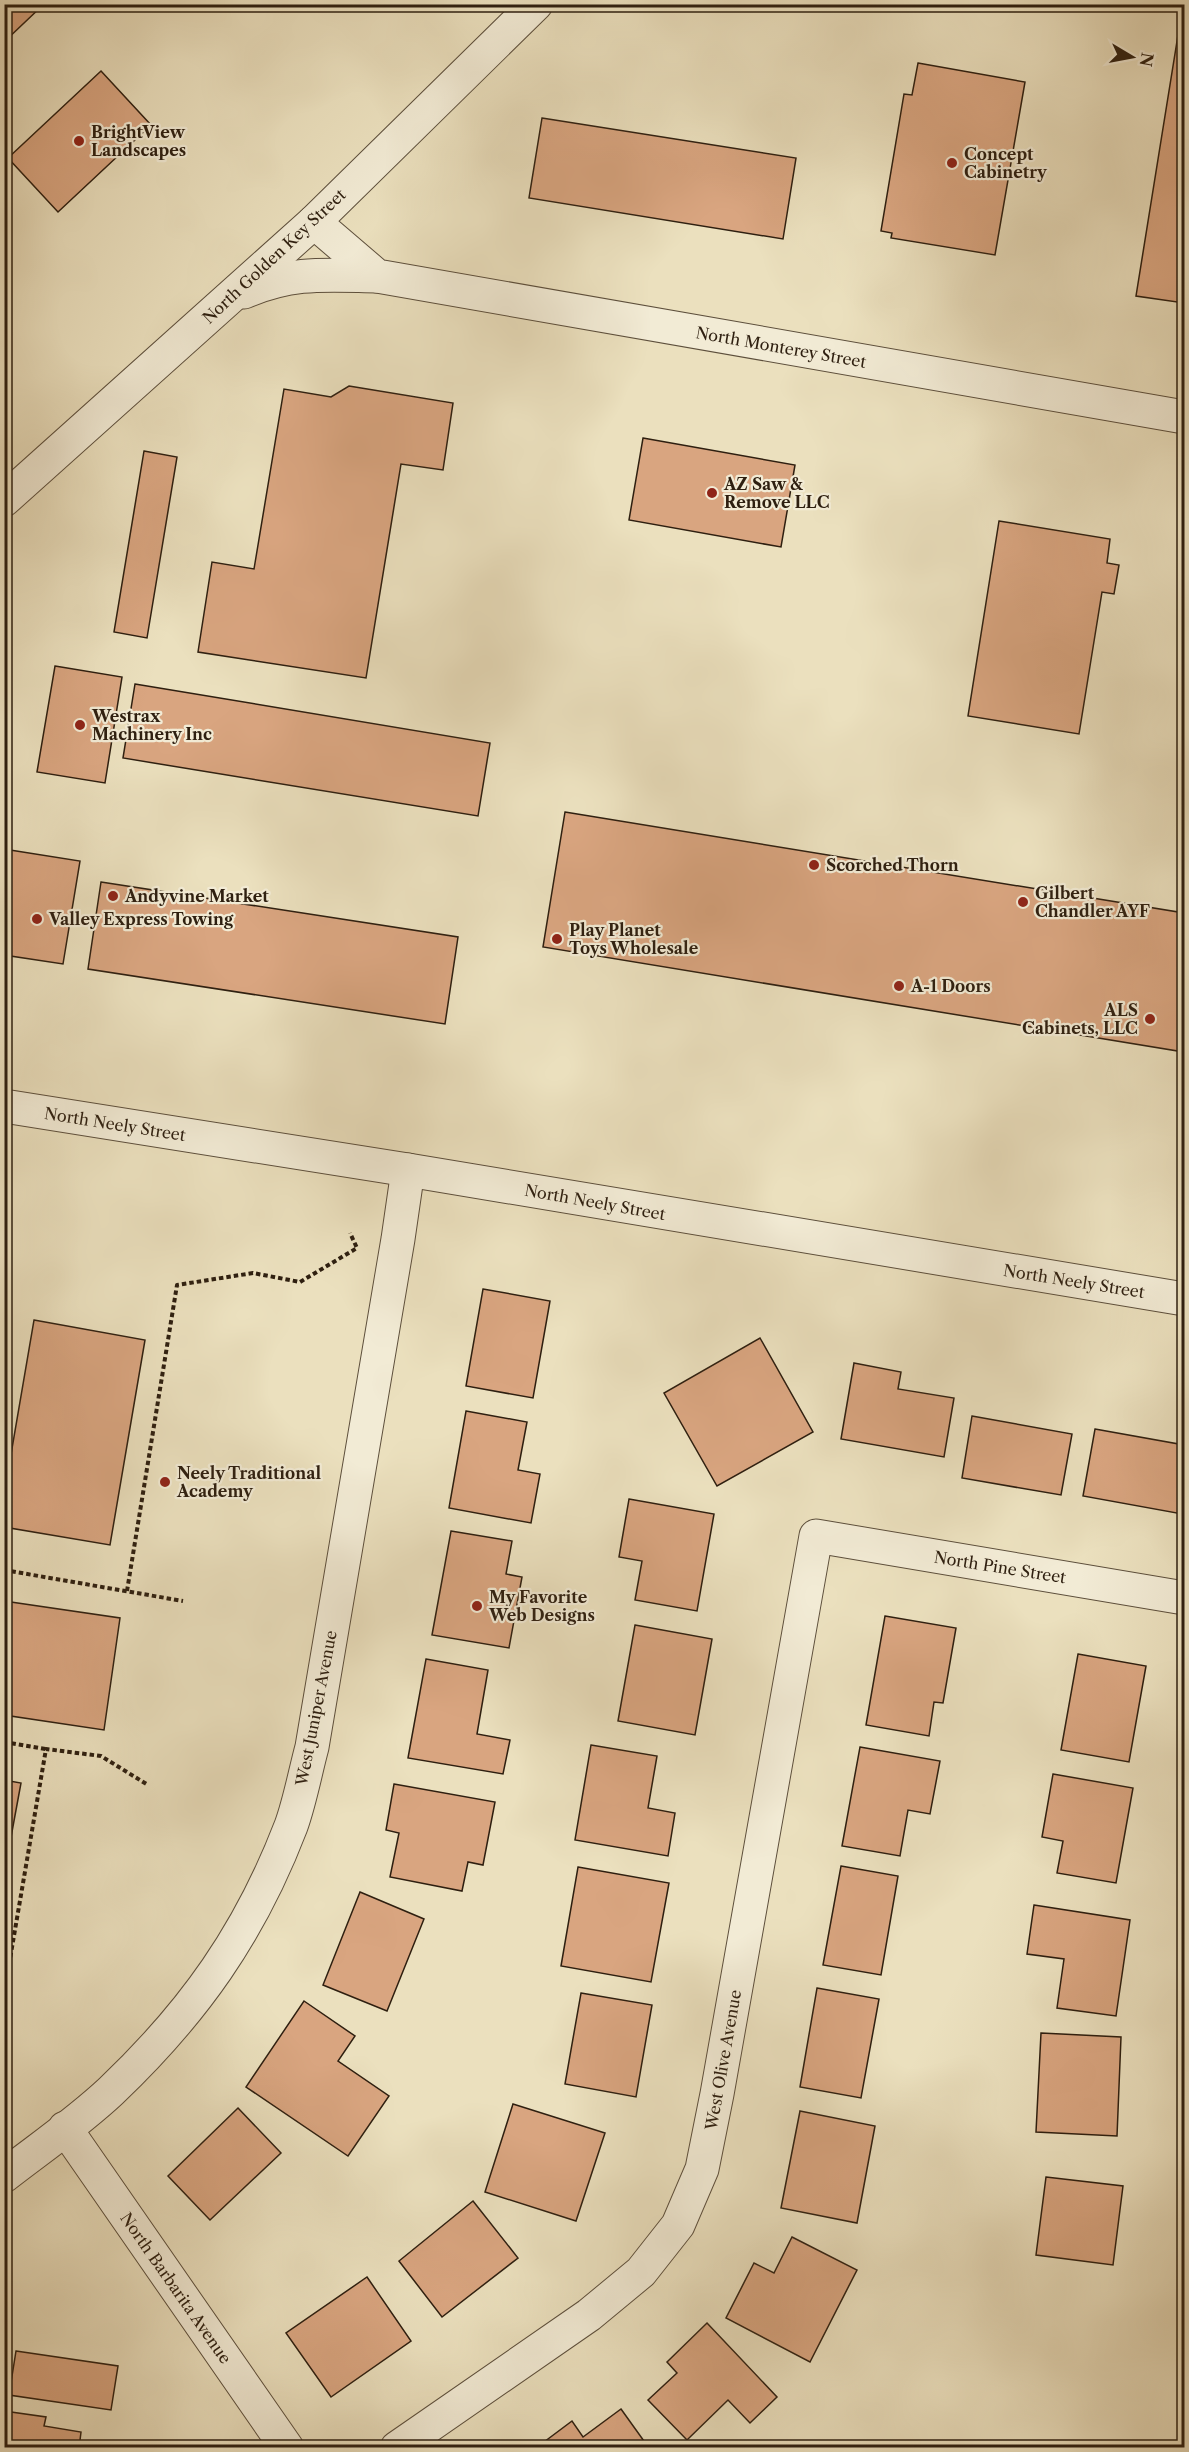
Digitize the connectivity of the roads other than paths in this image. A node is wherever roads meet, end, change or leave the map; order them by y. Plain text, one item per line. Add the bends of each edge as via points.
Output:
1 (537, 4) edge
2 (314, 222) junction
3 (377, 276) junction
4 (229, 298) junction
5 (1185, 417) edge
6 (4, 500) edge
7 (4, 1106) edge
8 (408, 1170) junction
9 (1185, 1299) edge
10 (816, 1536) joint
11 (1185, 1598) edge
12 (65, 2128) junction
13 (4, 2176) edge
14 (287, 2448) edge
15 (397, 2448) edge

1 - 2 street, North Golden Key Street
2 - 3 street
2 - 4 street, North Golden Key Street
3 - 4 street, North Monterey Street via 307,275 271,281
3 - 5 street, North Monterey Street
4 - 6 street, North Golden Key Street
7 - 8 street, North Neely Street
8 - 9 street, North Neely Street
8 - 12 street, West Juniper Avenue via 314,1735 292,1824 261,1897 210,1981 161,2040
10 - 11 street, North Pine Street
10 - 15 street, West Olive Avenue via 713,2116 702,2169 678,2225 641,2272 589,2314
12 - 13 street, West Juniper Avenue
12 - 14 street, North Barbarita Avenue

